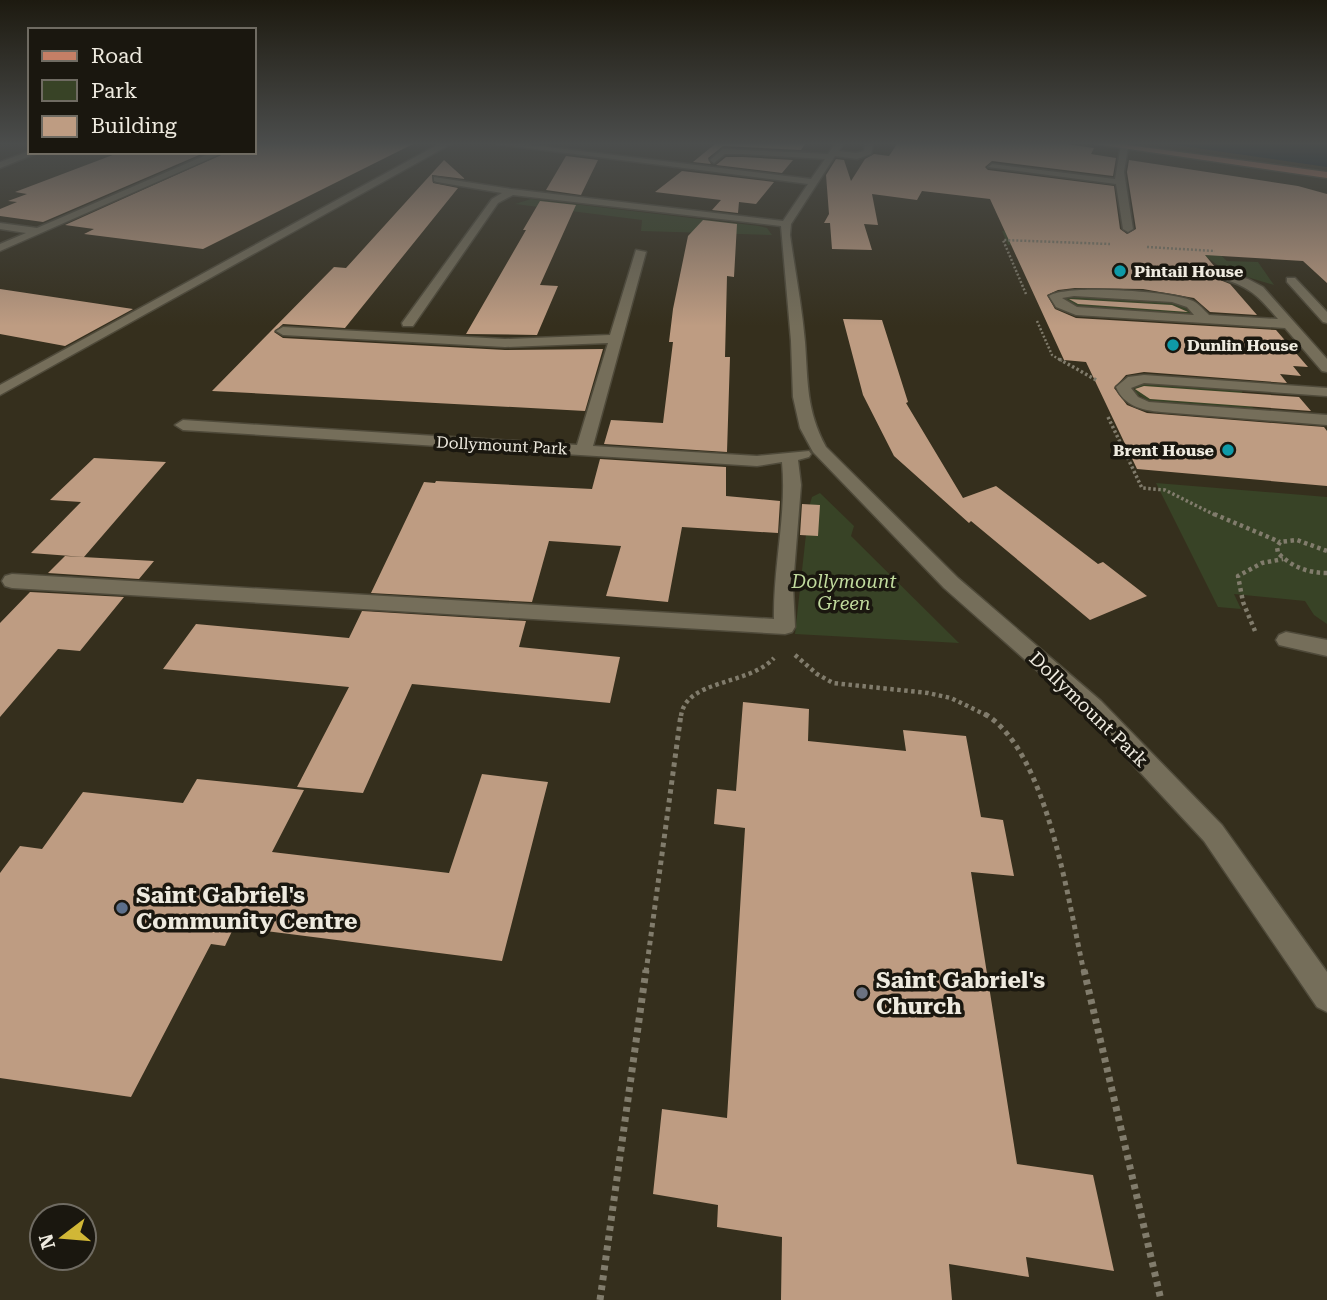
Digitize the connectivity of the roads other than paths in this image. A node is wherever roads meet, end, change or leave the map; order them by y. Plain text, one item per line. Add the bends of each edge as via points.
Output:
1 (98, 205) edge
2 (338, 205) edge
3 (492, 205) edge
4 (617, 205) edge
5 (799, 205) edge
6 (1124, 205) edge
7 (786, 225) junction
8 (0, 226) edge
9 (1128, 229) dead end
10 (37, 231) junction
11 (0, 248) edge
12 (640, 252) dead end
13 (1223, 276) dead end
14 (1291, 280) dead end
15 (1327, 318) edge
16 (1205, 319) junction
17 (408, 323) dead end
18 (1290, 324) junction
19 (283, 331) dead end
20 (616, 339) junction
21 (1327, 368) edge
22 (1272, 388) junction
23 (0, 390) edge
24 (1327, 392) edge
25 (1295, 418) junction
26 (1327, 420) edge
27 (183, 425) dead end
28 (819, 449) junction
29 (584, 450) junction
30 (790, 457) junction
31 (12, 581) dead end
32 (1286, 640) road end
33 (1327, 648) edge
34 (1327, 997) edge

1 - 10 street
2 - 23 street
3 - 17 street
4 - 7 street
5 - 7 street
6 - 9 street
7 - 28 street, Dollymount Park via 799,341 800,397
8 - 10 street
10 - 11 street
12 - 20 street
13 - 18 street via 1253,286
14 - 15 street
16 - 16 street via 1191,304 1174,298 1074,292 1055,296 1059,305 1076,311
16 - 18 street
18 - 21 street
19 - 20 street via 505,343
20 - 29 street
22 - 24 street
22 - 25 street via 1256,392 1257,401
22 - 25 street via 1144,379 1123,387 1129,398 1148,406
25 - 26 street
27 - 29 street, Dollymount Park
28 - 30 street, Dollymount Park
28 - 34 street, Dollymount Park via 951,583 1093,706 1213,833
29 - 30 street, Dollymount Park via 757,461
30 - 31 street via 793,485 783,586 785,627
32 - 33 street

